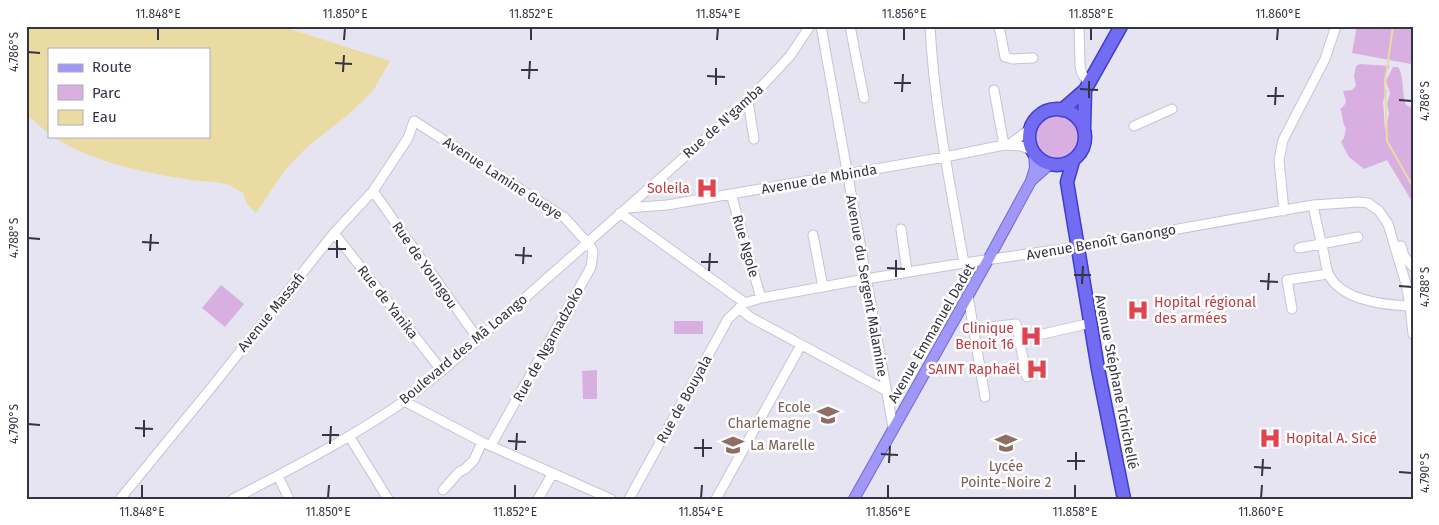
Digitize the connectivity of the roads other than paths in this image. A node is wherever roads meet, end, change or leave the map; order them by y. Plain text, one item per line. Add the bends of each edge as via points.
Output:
1 (810, 26) edge
2 (821, 26) edge
3 (850, 26) edge
4 (930, 26) edge
5 (999, 26) edge
6 (1078, 26) edge
7 (1121, 26) edge
8 (1336, 26) edge
9 (1033, 58) dead end
10 (1087, 87) junction
11 (994, 90) dead end
12 (864, 98) dead end
13 (748, 101) junction
14 (1172, 109) dead end
15 (1062, 110) junction
16 (414, 121) joint
17 (1134, 126) dead end
18 (1084, 127) junction
19 (1030, 130) junction
20 (754, 138) dead end
21 (1007, 145) junction
22 (1033, 151) junction
23 (945, 157) junction
24 (1073, 160) junction
25 (1052, 164) junction
26 (848, 174) junction
27 (1032, 181) junction
28 (1067, 182) junction
29 (372, 191) junction
30 (731, 194) junction
31 (1313, 205) junction
32 (623, 210) junction
33 (1284, 211) junction
34 (1378, 211) junction
35 (901, 229) dead end
36 (334, 233) junction
37 (813, 235) dead end
38 (1358, 237) dead end
39 (588, 242) junction
40 (1322, 244) junction
41 (1077, 247) junction
42 (1299, 248) dead end
43 (988, 260) junction
44 (964, 263) junction
45 (1413, 267) edge
46 (907, 272) junction
47 (1328, 274) junction
48 (866, 278) junction
49 (823, 287) junction
50 (1410, 288) edge
51 (968, 296) junction
52 (761, 298) junction
53 (742, 306) junction
54 (1410, 306) junction
55 (1292, 309) dead end
56 (1091, 323) junction
57 (1412, 327) edge
58 (974, 329) junction
59 (1043, 334) dead end
60 (478, 339) junction
61 (802, 345) junction
62 (442, 371) junction
63 (1027, 377) dead end
64 (885, 390) junction
65 (985, 397) dead end
66 (404, 401) junction
67 (893, 427) junction
68 (350, 436) junction
69 (487, 444) junction
70 (552, 473) junction
71 (278, 476) junction
72 (443, 490) dead end
73 (120, 499) edge
74 (233, 499) edge
75 (289, 499) edge
76 (388, 499) edge
77 (538, 499) edge
78 (611, 499) edge
79 (629, 499) edge
80 (716, 499) edge
81 (854, 499) edge
82 (1124, 499) edge

1 - 13 street, Rue de N'gamba via 790,56
2 - 26 street, Avenue du Sergent Malamine
3 - 12 street
4 - 23 street
5 - 9 street via 1006,57
6 - 10 street via 1080,66
7 - 10 highway
8 - 33 street via 1326,59 1283,140 1279,160
10 - 15 highway
10 - 18 highway
11 - 21 street
13 - 20 street
13 - 32 street, Rue de N'gamba
14 - 17 street
15 - 18 highway via 1079,119
15 - 19 highway via 1042,114
16 - 29 street, Avenue Massafi via 408,138
16 - 39 street, Avenue Lamine Gueye via 566,218
18 - 24 highway via 1084,146
19 - 21 street, Avenue de Mbinda
19 - 22 highway
21 - 22 street, Avenue de Mbinda
21 - 23 street, Avenue de Mbinda
22 - 25 highway
22 - 27 main road, Avenue Emmanuel Dadet via 1035,168
23 - 26 street, Avenue de Mbinda
23 - 44 street
24 - 25 highway
24 - 28 highway, Avenue Stéphane Tchichellé
25 - 27 main road, Avenue Emmanuel Dadet
25 - 28 highway, Avenue Stéphane Tchichellé
26 - 30 street, Avenue de Mbinda
26 - 48 street, Avenue du Sergent Malamine
27 - 43 main road, Avenue Emmanuel Dadet
28 - 41 highway, Avenue Stéphane Tchichellé
29 - 36 street, Avenue Massafi
29 - 60 street, Rue de Youngou
30 - 32 street, Avenue de Mbinda
30 - 52 street, Rue Ngole
31 - 33 street, Avenue Benoît Ganongo
31 - 34 street, Avenue Benoît Ganongo via 1359,202 1368,203
31 - 40 street
32 - 39 street, Boulevard des Mâ Loango
32 - 53 street
33 - 41 street, Avenue Benoît Ganongo
34 - 45 street via 1392,225 1404,256
34 - 50 street via 1388,224
35 - 46 street
36 - 62 street, Rue de Yanika
36 - 73 street, Avenue Massafi
37 - 49 street
38 - 40 street
39 - 60 street, Boulevard des Mâ Loango
39 - 69 street, Rue de Ngamadzoko via 593,252 591,267
40 - 42 street
40 - 47 street
41 - 43 street, Avenue Benoît Ganongo
41 - 56 highway, Avenue Stéphane Tchichellé
43 - 44 street, Avenue Benoît Ganongo
43 - 51 main road, Avenue Emmanuel Dadet
44 - 46 street, Avenue Benoît Ganongo
46 - 48 street, Avenue Benoît Ganongo
47 - 54 street via 1350,294 1364,300 1383,305
47 - 55 street via 1287,280
48 - 49 street, Avenue Benoît Ganongo
48 - 64 street, Avenue du Sergent Malamine
49 - 52 street, Avenue Benoît Ganongo
50 - 54 street
51 - 58 street
51 - 67 main road, Avenue Emmanuel Dadet
52 - 53 street, Avenue Benoît Ganongo
53 - 61 street via 750,317
53 - 79 street, Rue de Bouyala via 725,326
54 - 57 street
56 - 59 street
56 - 82 highway, Avenue Stéphane Tchichellé
58 - 63 street via 1016,324
58 - 65 street
60 - 62 street, Boulevard des Mâ Loango
61 - 64 street
61 - 80 street
62 - 66 street, Boulevard des Mâ Loango
64 - 67 street, Avenue du Sergent Malamine
66 - 68 street, Boulevard des Mâ Loango
66 - 69 street
67 - 81 main road, Avenue Emmanuel Dadet
68 - 71 street, Boulevard des Mâ Loango
68 - 76 street
69 - 70 street
69 - 72 street, Rue de Ngamadzoko
70 - 77 street
70 - 78 street
71 - 74 street, Boulevard des Mâ Loango
71 - 75 street

